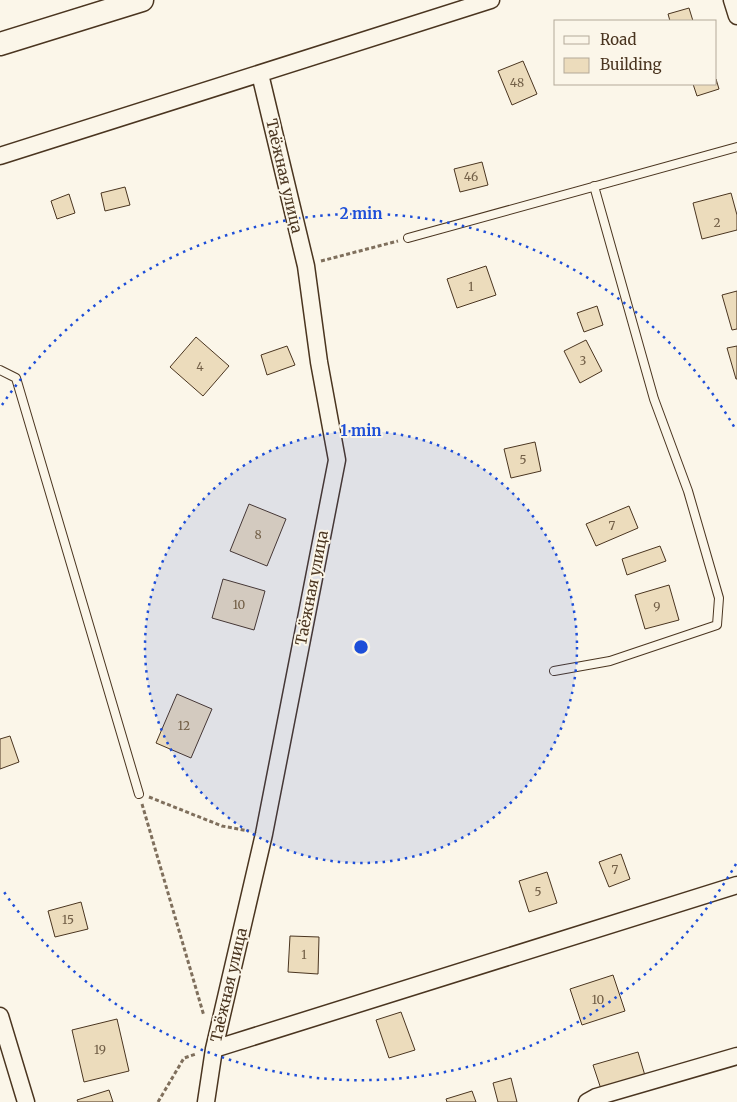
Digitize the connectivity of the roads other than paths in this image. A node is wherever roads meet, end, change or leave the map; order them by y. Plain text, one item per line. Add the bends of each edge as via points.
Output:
1 (142, 0) edge
2 (491, 0) edge
3 (732, 0) edge
4 (737, 16) edge
5 (0, 44) edge
6 (260, 74) junction
7 (737, 147) edge
8 (0, 156) edge
9 (594, 186) junction
10 (408, 238) road end
11 (0, 370) edge
12 (554, 671) dead end
13 (139, 794) road end
14 (737, 885) edge
15 (0, 1016) edge
16 (214, 1050) junction
17 (737, 1056) edge
18 (26, 1102) edge
19 (206, 1102) edge
20 (587, 1102) edge

1 - 5 main road
2 - 6 street
3 - 4 street
6 - 8 street
6 - 16 street, Таёжная улица via 306,266 337,460 264,834
7 - 9 lane
9 - 10 lane
9 - 12 lane via 654,399 688,491 719,598 717,625 610,661
11 - 13 lane via 16,378
14 - 16 street
15 - 18 street
16 - 19 street, Таёжная улица
17 - 20 street

